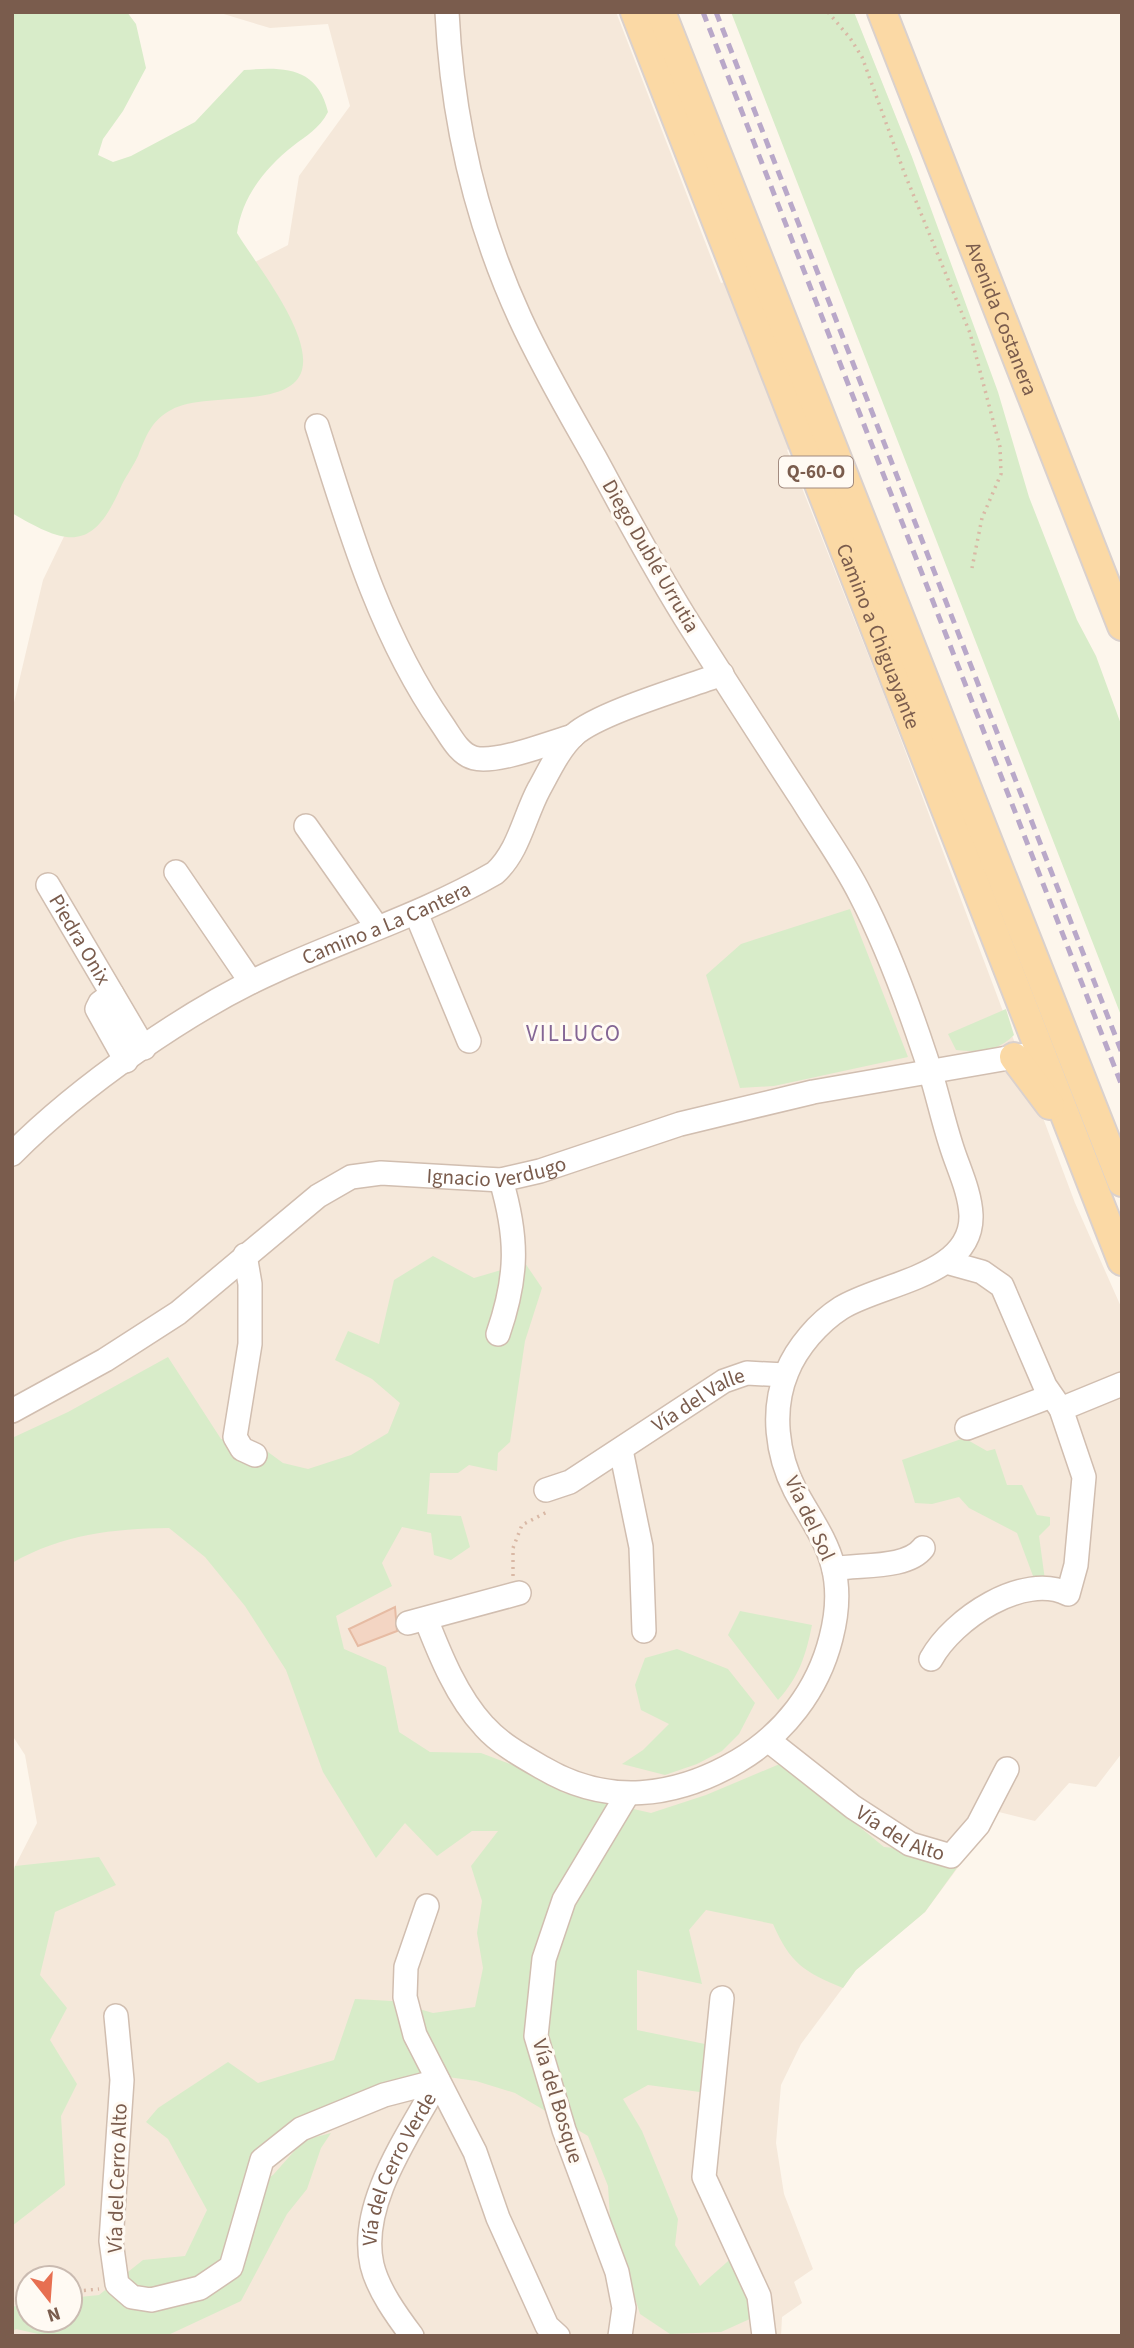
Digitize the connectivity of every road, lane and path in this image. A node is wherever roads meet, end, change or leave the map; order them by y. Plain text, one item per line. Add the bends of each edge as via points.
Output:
1 (447, 12) edge
2 (635, 12) edge
3 (661, 12) edge
4 (828, 12) edge
5 (882, 12) edge
6 (317, 425) dead end
7 (972, 568) dead end
8 (1122, 626) edge
9 (722, 674) junction
10 (573, 736) junction
11 (306, 826) dead end
12 (176, 872) dead end
13 (48, 885) dead end
14 (416, 913) junction
15 (377, 927) junction
16 (251, 982) junction
17 (1054, 1010) junction
18 (469, 1041) dead end
19 (135, 1055) junction
20 (1027, 1055) junction
21 (1077, 1068) junction
22 (930, 1070) junction
23 (12, 1154) edge
24 (501, 1180) junction
25 (1122, 1182) edge
26 (246, 1255) junction
27 (1122, 1261) edge
28 (946, 1262) junction
29 (498, 1334) dead end
30 (785, 1375) junction
31 (1122, 1384) edge
32 (1056, 1402) junction
33 (12, 1411) edge
34 (967, 1428) dead end
35 (621, 1450) junction
36 (256, 1455) dead end
37 (546, 1490) joint
38 (923, 1548) dead end
39 (834, 1569) junction
40 (519, 1592) joint
41 (644, 1631) dead end
42 (931, 1659) dead end
43 (768, 1740) junction
44 (1007, 1769) dead end
45 (627, 1795) junction
46 (427, 1906) dead end
47 (722, 1998) dead end
48 (116, 2016) dead end
49 (438, 2081) junction
50 (117, 2284) junction
51 (84, 2291) edge
52 (411, 2335) edge
53 (558, 2336) edge
54 (620, 2336) edge
55 (764, 2336) edge

1 - 9 street, Diego Dublé Urrutia via 462,142 506,285 534,347 644,549
2 - 20 main road, Camino a Chiguayante / Q-60-O via 934,774
3 - 17 main road, Camino a Chiguayante / Q-60-O
4 - 7 path via 862,58 970,332 1000,447 1001,474 982,518
5 - 8 main road, Avenida Costanera
6 - 10 street via 381,611 423,694 460,749 474,758 492,758
9 - 10 street, Camino a La Cantera via 598,721
9 - 22 street, Diego Dublé Urrutia via 855,885 899,983
10 - 14 street, Camino a La Cantera via 535,797 506,863 471,888
11 - 15 street
12 - 16 street
13 - 19 street, Piedra Onix via 112,994 97,1009
14 - 15 street, Camino a La Cantera
14 - 18 street
15 - 16 street, Camino a La Cantera
16 - 19 street, Camino a La Cantera
17 - 20 main road via 1051,1040
17 - 21 main road, Camino a Chiguayante / Q-60-O
19 - 23 street, Camino a La Cantera via 68,1104
20 - 21 main road via 1061,1055
20 - 22 street, Ignacio Verdugo
20 - 27 main road, Camino a Chiguayante / Q-60-O via 1076,1145
21 - 25 main road, Camino a Chiguayante / Q-60-O
22 - 24 street, Ignacio Verdugo via 680,1124
22 - 28 street, Vía del Sol via 971,1218 964,1244
24 - 26 street, Ignacio Verdugo via 381,1173 351,1177 318,1196
24 - 29 street via 516,1250 510,1295
26 - 33 street, Ignacio Verdugo via 178,1313
26 - 36 street via 250,1344 235,1437 243,1450
28 - 30 street, Vía del Sol via 843,1307 813,1333
28 - 32 street via 982,1272 1002,1286
30 - 35 street, Vía del Valle via 747,1373 724,1381
30 - 39 street, Vía del Sol via 778,1424 782,1458
31 - 32 street
32 - 34 street
32 - 42 street via 1084,1477 1076,1565 1068,1594 1041,1586 985,1608 948,1633
35 - 37 street, Vía del Valle via 570,1482
35 - 41 street via 641,1546
37 - 40 path via 552,1509 522,1525 513,1548 513,1583
38 - 39 street via 904,1562
39 - 43 street, Vía del Sol via 836,1603 825,1659 805,1698
40 - 45 street, Vía del Sol via 417,1621 490,1732 554,1775 597,1791
43 - 44 street, Vía del Alto via 853,1807 910,1844 951,1856 978,1825
43 - 45 street, Vía del Sol via 702,1779 651,1794
45 - 54 street, Vía del Bosque via 564,1900 544,1959 537,2036 564,2130 617,2272 624,2308
46 - 49 street via 406,1967 405,1997 415,2035
47 - 55 street via 704,2177 759,2296
48 - 50 street, Vía del Cerro Alto via 122,2080 111,2241
49 - 50 street, Vía del Cerro Alto via 384,2095 301,2129 262,2160 231,2267 200,2288 151,2300 132,2297
49 - 52 street, Vía del Cerro Verde via 370,2218 372,2265 389,2303
49 - 53 street via 475,2152 498,2218 547,2326
50 - 51 path

